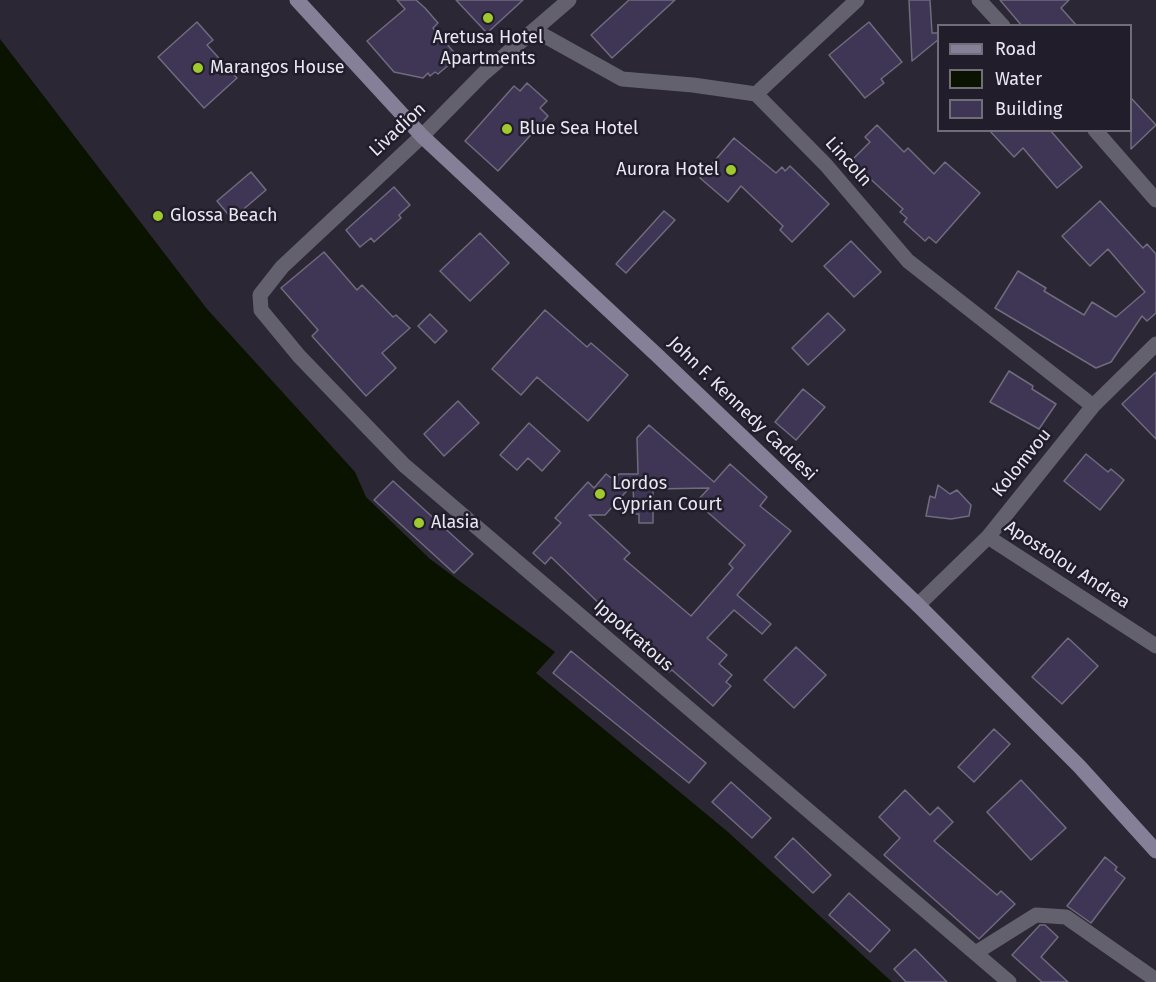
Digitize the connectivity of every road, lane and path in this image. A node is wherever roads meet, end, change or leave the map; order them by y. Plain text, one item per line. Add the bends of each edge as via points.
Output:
1 (297, 0) edge
2 (569, 0) edge
3 (857, 0) edge
4 (979, 0) edge
5 (1001, 24) edge
6 (534, 30) junction
7 (756, 94) junction
8 (1097, 132) edge
9 (423, 136) junction
10 (1156, 200) edge
11 (260, 295) joint
12 (1156, 344) edge
13 (1093, 406) junction
14 (988, 537) junction
15 (918, 605) junction
16 (1156, 646) edge
17 (1156, 850) edge
18 (977, 952) junction
19 (1156, 980) edge
20 (1010, 982) edge

1 - 9 street, John F. Kennedy Caddesi
2 - 6 street, Livadion
3 - 7 street
4 - 5 street
6 - 7 street via 622,79
6 - 9 street, Livadion via 483,74
7 - 13 street, Lincoln via 826,165 908,261
8 - 10 street
9 - 11 street, Livadion via 282,267
9 - 15 street, John F. Kennedy Caddesi
11 - 18 street, Ippokratous via 261,310 299,356 404,465
12 - 13 street, Kolomvou
13 - 14 street, Kolomvou
14 - 15 street, Kolomvou
14 - 16 street, Apostolou Andrea
15 - 17 street, John F. Kennedy Caddesi via 1079,766
18 - 19 street via 1036,915 1066,917
18 - 20 street, Ippokratous

